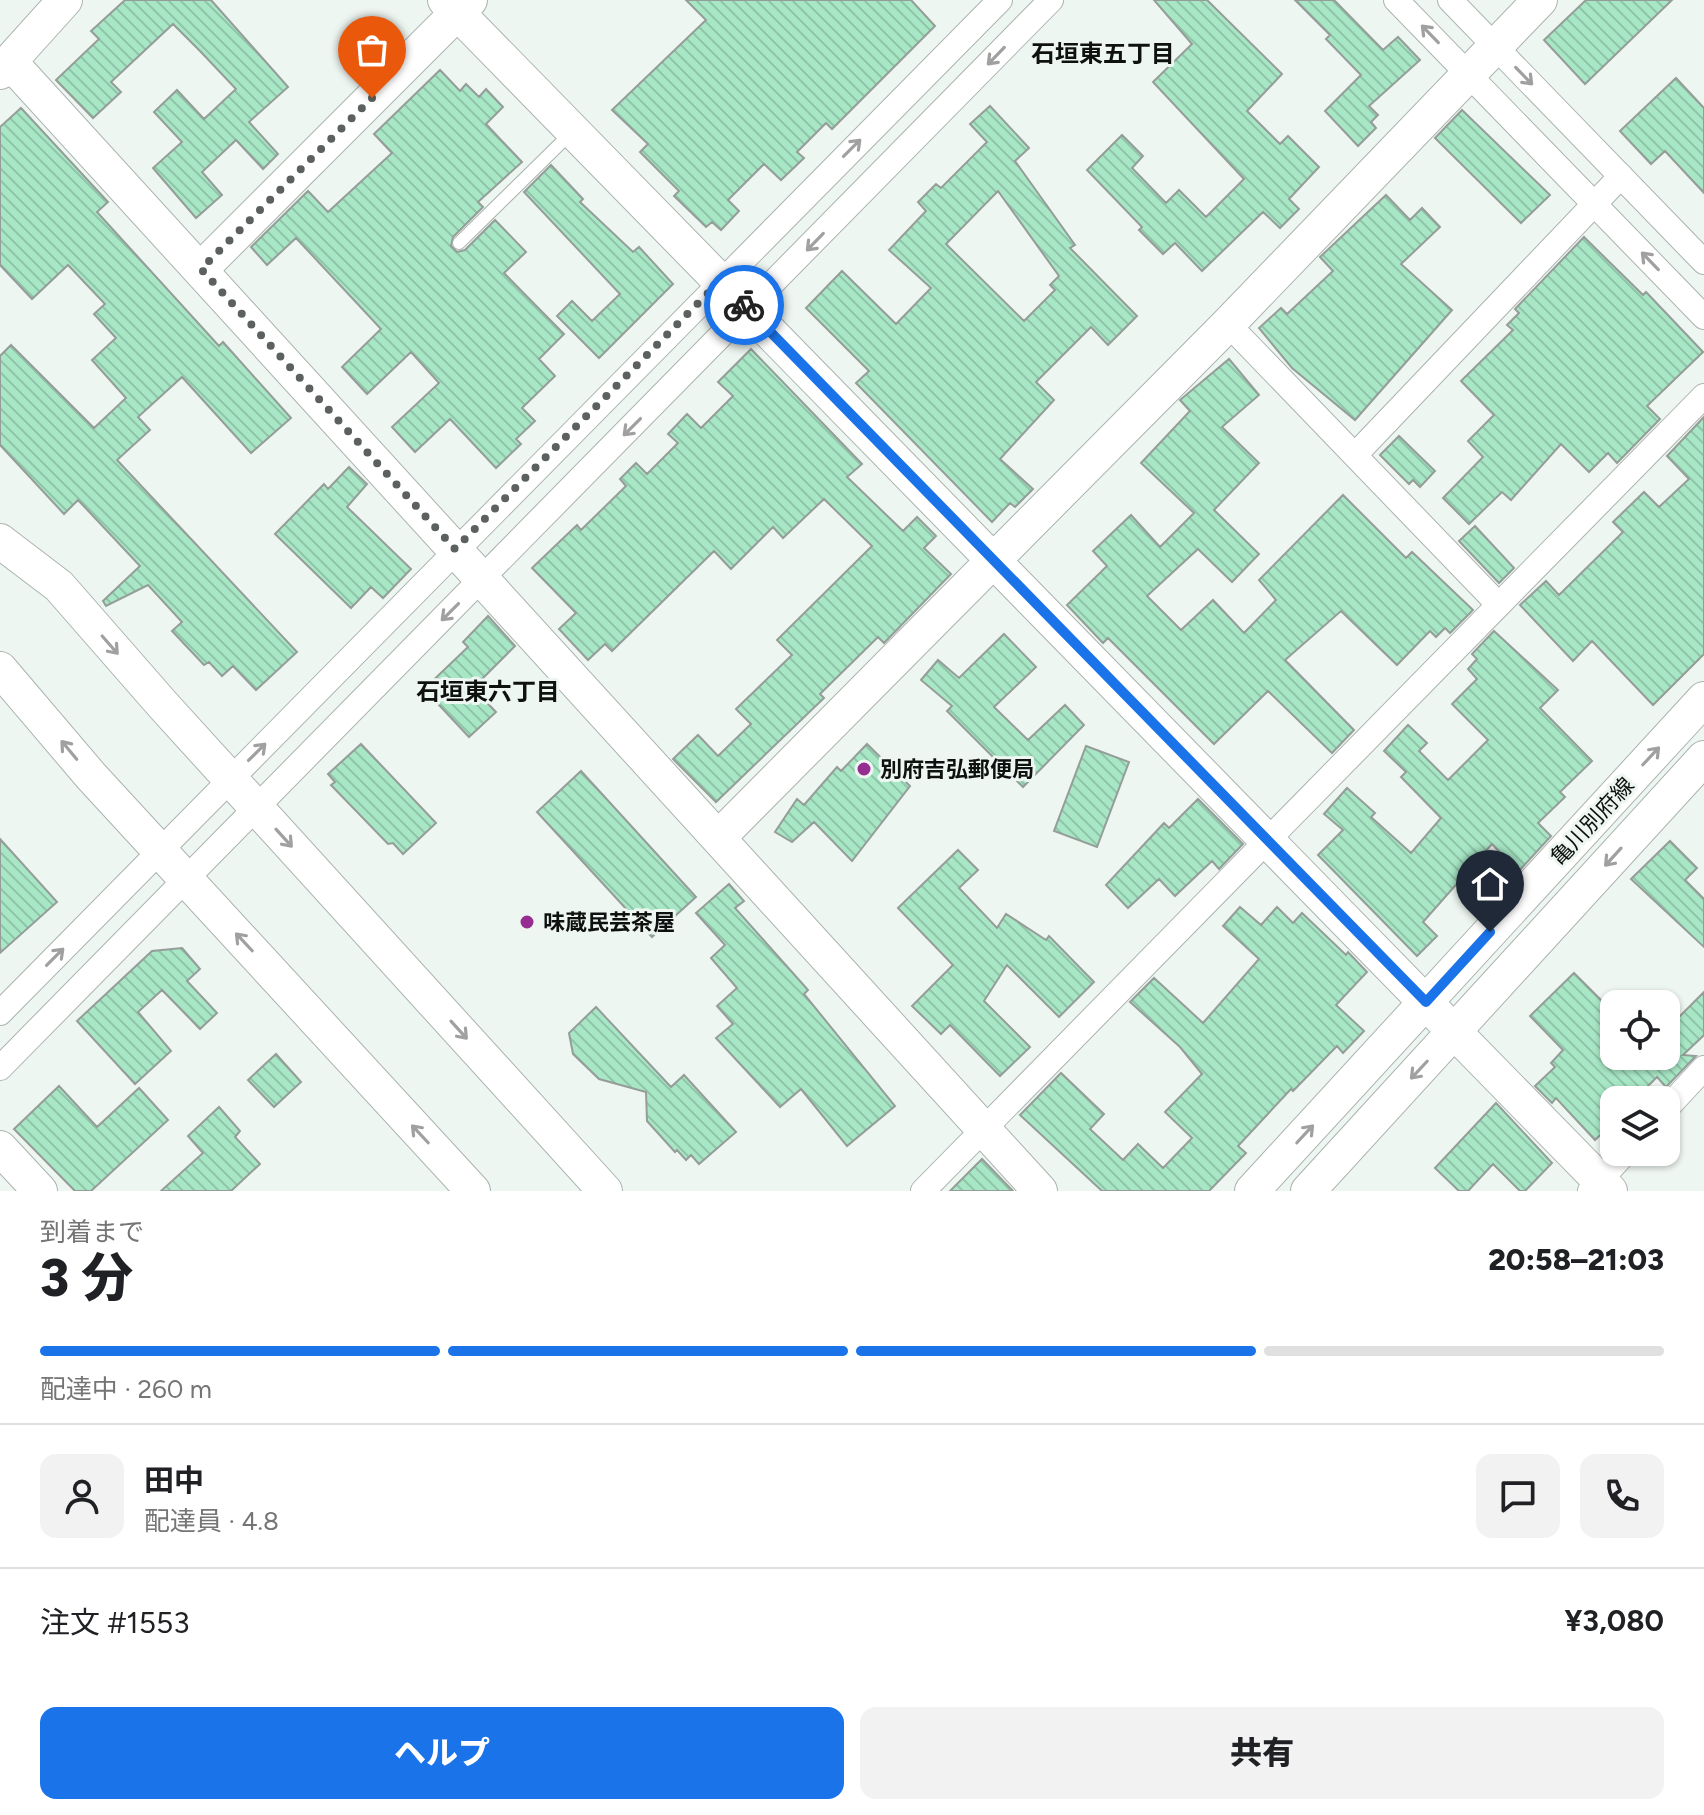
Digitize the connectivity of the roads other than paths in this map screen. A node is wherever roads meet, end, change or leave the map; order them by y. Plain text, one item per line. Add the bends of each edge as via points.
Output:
1 (65, 0) edge
2 (1000, 0) edge
3 (1051, 0) edge
4 (1396, 0) edge
5 (1450, 0) edge
6 (1540, 0) edge
7 (458, 4) edge
8 (1495, 47) junction
9 (5, 67) edge
10 (1469, 74) junction
11 (573, 131) junction
12 (1621, 176) junction
13 (1595, 204) junction
14 (459, 243) dead end
15 (1704, 262) edge
16 (201, 269) junction
17 (720, 281) junction
18 (748, 310) junction
19 (1704, 317) edge
20 (1228, 324) junction
21 (1704, 396) edge
22 (1356, 454) junction
23 (0, 521) edge
24 (0, 541) edge
25 (455, 549) junction
26 (994, 560) junction
27 (483, 579) junction
28 (59, 586) junction
29 (1498, 604) junction
30 (0, 669) edge
31 (1704, 699) edge
32 (1704, 758) edge
33 (230, 779) junction
34 (256, 807) junction
35 (718, 838) junction
36 (1269, 841) junction
37 (160, 851) junction
38 (185, 879) junction
39 (1426, 1002) junction
40 (0, 1013) edge
41 (1454, 1031) junction
42 (0, 1068) edge
43 (1704, 1068) edge
44 (1680, 1094) edge
45 (983, 1129) junction
46 (0, 1148) edge
47 (1616, 1166) edge
48 (1600, 1188) edge
49 (40, 1191) edge
50 (473, 1191) edge
51 (605, 1191) edge
52 (923, 1191) edge
53 (1040, 1191) edge
54 (1252, 1191) edge
55 (1308, 1191) edge

1 - 9 street
17 -> 2 street
3 -> 18 street
10 -> 4 street
5 - 8 street
6 - 8 street
7 - 11 street
7 - 16 street
8 - 10 street
8 -> 12 street
9 - 16 street
10 - 13 street
10 - 20 street
11 - 14 lane
11 - 17 street
12 - 13 street
12 - 15 street
19 -> 13 street
13 - 22 street
16 - 25 street
17 - 18 street
17 - 25 street
18 - 26 street
18 -> 27 street
20 - 22 street
20 - 26 street
21 - 29 street
22 - 29 street
23 - 28 street
24 - 28 street
25 - 27 street
33 -> 25 street
26 - 35 street
26 - 36 street
27 -> 34 street
27 - 35 street
28 -> 33 street
29 - 36 street
37 -> 30 street
39 -> 31 street, 亀川別府線
32 -> 41 street, 亀川別府線
33 - 34 street
33 - 37 street
34 - 38 street
34 -> 51 street
35 - 45 street
36 - 39 street
36 - 45 street
37 - 38 street
40 -> 37 street
38 - 42 street
50 -> 38 street
39 - 41 street
54 -> 39 street, 亀川別府線
41 - 48 street
41 -> 55 street, 亀川別府線
43 - 44 street
45 - 52 street
45 - 53 street
46 - 49 street
47 - 48 street

